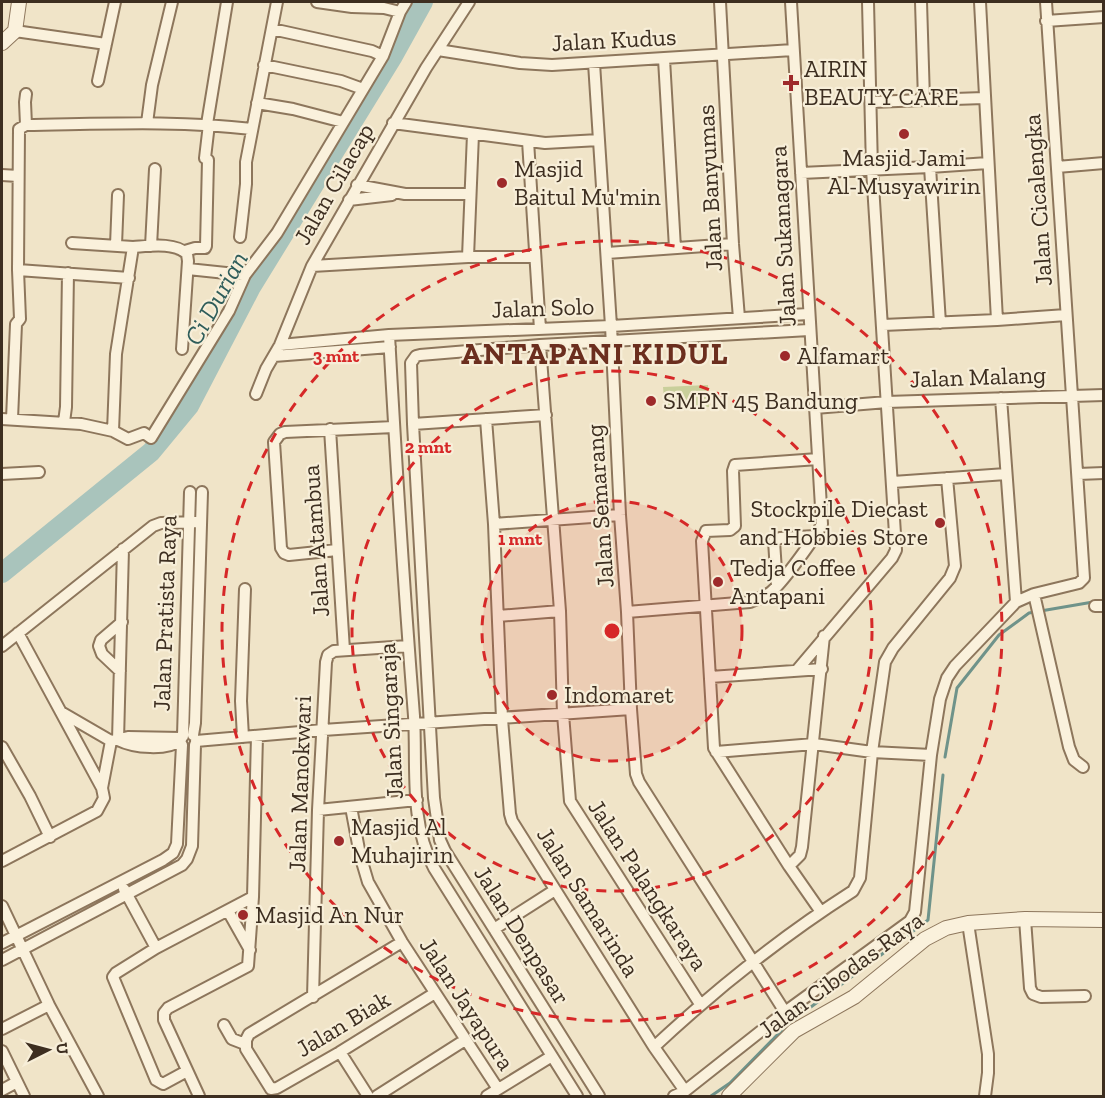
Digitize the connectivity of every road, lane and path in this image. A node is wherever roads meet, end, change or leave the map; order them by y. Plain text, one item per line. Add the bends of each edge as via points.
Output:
1 (19, 2) edge
2 (115, 2) edge
3 (172, 2) edge
4 (227, 2) edge
5 (277, 2) edge
6 (317, 2) edge
7 (406, 2) edge
8 (469, 2) edge
9 (720, 2) edge
10 (791, 2) edge
11 (868, 2) edge
12 (921, 2) edge
13 (980, 2) edge
14 (1046, 2) edge
15 (400, 12) junction
16 (1104, 17) edge
17 (1046, 21) junction
18 (272, 29) junction
19 (15, 31) junction
20 (2, 43) edge
21 (106, 44) junction
22 (438, 50) junction
23 (794, 50) junction
24 (723, 55) junction
25 (383, 56) junction
26 (664, 59) junction
27 (594, 63) junction
28 (264, 65) junction
29 (98, 81) dead end
30 (363, 89) junction
31 (26, 94) dead end
32 (984, 98) junction
33 (924, 100) junction
34 (872, 102) junction
35 (257, 103) junction
36 (343, 122) junction
37 (147, 123) junction
38 (393, 123) junction
39 (208, 124) junction
40 (26, 125) junction
41 (252, 129) junction
42 (473, 134) junction
43 (599, 140) junction
44 (528, 141) junction
45 (988, 163) junction
46 (1104, 163) edge
47 (930, 166) junction
48 (1057, 167) junction
49 (155, 169) dead end
50 (872, 169) junction
51 (801, 173) junction
52 (2, 175) edge
53 (18, 176) junction
54 (357, 185) junction
55 (405, 194) junction
56 (469, 194) junction
57 (118, 195) dead end
58 (349, 200) junction
59 (240, 237) dead end
60 (72, 243) dead end
61 (733, 244) junction
62 (116, 245) junction
63 (151, 246) junction
64 (133, 247) junction
65 (675, 248) junction
66 (184, 251) junction
67 (607, 253) junction
68 (468, 257) junction
69 (535, 257) junction
70 (312, 266) junction
71 (188, 269) junction
72 (18, 270) junction
73 (68, 273) junction
74 (245, 275) junction
75 (129, 278) junction
76 (808, 314) junction
77 (1066, 315) junction
78 (740, 318) junction
79 (997, 320) junction
80 (940, 323) junction
81 (883, 325) junction
82 (540, 329) junction
83 (809, 330) junction
84 (611, 334) junction
85 (389, 341) junction
86 (280, 345) junction
87 (540, 345) junction
88 (182, 350) dead end
89 (274, 356) junction
90 (256, 394) dead end
91 (1071, 395) junction
92 (1104, 395) edge
93 (1001, 398) junction
94 (887, 402) junction
95 (815, 408) junction
96 (546, 415) junction
97 (7, 419) edge
98 (486, 419) junction
99 (64, 422) junction
100 (413, 424) junction
101 (394, 428) junction
102 (330, 429) junction
103 (113, 430) junction
104 (818, 459) junction
105 (39, 472) dead end
106 (1104, 473) edge
107 (2, 474) edge
108 (1006, 474) junction
109 (947, 478) junction
110 (1078, 478) junction
111 (1104, 479) edge
112 (893, 482) junction
113 (190, 492) dead end
114 (202, 492) dead end
115 (620, 515) junction
116 (553, 519) junction
117 (189, 522) junction
118 (201, 522) junction
119 (494, 524) junction
120 (815, 536) junction
121 (123, 549) junction
122 (337, 550) junction
123 (777, 586) junction
124 (245, 589) dead end
125 (1036, 600) junction
126 (1016, 602) junction
127 (705, 606) junction
128 (560, 611) junction
129 (627, 612) junction
130 (498, 616) junction
131 (122, 622) junction
132 (18, 633) junction
133 (824, 636) junction
134 (2, 646) edge
135 (408, 646) junction
136 (344, 650) junction
137 (798, 669) junction
138 (822, 669) junction
139 (120, 671) junction
140 (710, 677) junction
141 (631, 709) junction
142 (60, 712) junction
143 (563, 714) junction
144 (502, 719) junction
145 (422, 724) junction
146 (323, 730) junction
147 (257, 736) junction
148 (243, 737) junction
149 (187, 740) junction
150 (115, 741) junction
151 (814, 744) junction
152 (2, 747) edge
153 (716, 752) junction
154 (872, 752) junction
155 (931, 755) junction
156 (1083, 766) dead end
157 (102, 788) junction
158 (417, 800) junction
159 (351, 807) junction
160 (318, 810) junction
161 (50, 837) junction
162 (2, 861) edge
163 (789, 866) junction
164 (121, 883) junction
165 (555, 890) junction
166 (127, 895) junction
167 (253, 897) junction
168 (2, 906) edge
169 (228, 911) junction
170 (821, 912) junction
171 (1025, 919) junction
172 (1104, 920) edge
173 (968, 922) junction
174 (494, 930) junction
175 (17, 935) junction
176 (402, 942) junction
177 (2, 943) edge
178 (156, 948) junction
179 (24, 950) junction
180 (250, 950) junction
181 (2, 960) edge
182 (753, 961) junction
183 (435, 993) junction
184 (1085, 996) dead end
185 (313, 997) junction
186 (700, 1004) junction
187 (49, 1005) junction
188 (785, 1012) junction
189 (224, 1025) dead end
190 (2, 1029) edge
191 (465, 1040) junction
192 (245, 1044) junction
193 (654, 1047) junction
194 (2, 1051) edge
195 (339, 1052) junction
196 (552, 1056) junction
197 (187, 1071) junction
198 (16, 1082) junction
199 (498, 1089) junction
200 (2, 1090) edge
201 (685, 1091) junction
202 (270, 1093) edge
203 (24, 1096) edge
204 (98, 1096) edge
205 (198, 1096) edge
206 (368, 1096) edge
207 (376, 1096) edge
208 (487, 1096) edge
209 (577, 1096) edge
210 (599, 1096) edge
211 (674, 1096) edge
212 (729, 1096) edge
213 (985, 1096) edge

1 - 19 street
2 - 21 street
3 - 37 street
4 - 39 street
5 - 18 street
6 - 15 street
7 - 15 street
8 - 22 street, Jalan Cilacap
9 - 24 street, Jalan Banyumas
10 - 23 street, Jalan Sukanagara
11 - 34 street
12 - 33 street
13 - 32 street
14 - 17 street, Jalan Cicalengka
15 - 25 street
16 - 17 street
17 - 48 street, Jalan Cicalengka
18 - 25 street
18 - 28 street
19 - 20 street
19 - 21 street
21 - 29 street
22 - 27 street, Jalan Kudus via 520,63
22 - 38 street, Jalan Cilacap
23 - 24 street, Jalan Kudus
23 - 51 street, Jalan Sukanagara
24 - 26 street, Jalan Kudus
24 - 61 street, Jalan Banyumas
25 - 30 street
26 - 27 street, Jalan Kudus
26 - 65 street
27 - 43 street, Jalan Semarang
28 - 30 street
28 - 35 street
30 - 36 street
31 - 40 street
32 - 33 street
32 - 45 street
33 - 34 street
34 - 50 street
35 - 36 street
35 - 41 street
36 - 74 street via 277,233
37 - 39 street
37 - 40 street
38 - 42 street
38 - 54 street, Jalan Cilacap
39 - 41 street
39 - 66 street via 206,246
40 - 53 street via 19,129
41 - 59 street
42 - 44 street
42 - 56 street
43 - 44 street
43 - 67 street, Jalan Semarang
44 - 69 street
45 - 47 street
45 - 79 street
46 - 48 street
47 - 50 street
47 - 80 street
48 - 77 street, Jalan Cicalengka
49 - 63 street
50 - 51 street
50 - 81 street
51 - 76 street, Jalan Sukanagara
52 - 53 street
53 - 72 street
54 - 55 street
54 - 58 street, Jalan Cilacap
55 - 56 street
55 - 58 street
56 - 68 street
57 - 62 street
58 - 70 street, Jalan Cilacap
60 - 62 street
61 - 65 street
61 - 78 street, Jalan Banyumas
62 - 64 street
63 - 64 street
63 - 66 street
64 - 75 street
65 - 67 street
66 - 71 street
67 - 84 street, Jalan Semarang
68 - 69 street
68 - 70 street
69 - 82 street
70 - 86 street, Jalan Cilacap
71 - 74 street
71 - 88 street
72 - 73 street
72 - 97 street via 20,319 16,324
73 - 75 street
73 - 99 street
74 - 103 street via 230,310 151,438 144,433 128,439
75 - 103 street via 116,354
76 - 78 street, Jalan Solo
76 - 83 street, Jalan Sukanagara
77 - 79 street
77 - 91 street, Jalan Cicalengka
78 - 84 street, Jalan Solo
79 - 80 street
80 - 81 street
81 - 94 street
82 - 84 street, Jalan Solo
82 - 85 street, Jalan Solo
83 - 84 street
83 - 95 street, Jalan Sukanagara
84 - 87 street
84 - 115 street, Jalan Semarang
85 - 86 street, Jalan Solo
85 - 89 street, Jalan Solo
85 - 101 street, Jalan Singaraja
86 - 89 street, Jalan Cilacap
87 - 96 street, Jalan Palangkaraya
87 - 100 street, Jalan Denpasar via 416,356 411,368
89 - 90 street, Jalan Cilacap
91 - 92 street, Jalan Malang
91 - 93 street, Jalan Malang
91 - 110 street, Jalan Cicalengka
93 - 94 street, Jalan Malang
93 - 108 street
94 - 95 street, Jalan Malang
94 - 112 street
95 - 104 street, Jalan Sukanagara
96 - 98 street
96 - 116 street, Jalan Palangkaraya
97 - 99 street
98 - 100 street
98 - 119 street, Jalan Samarinda
99 - 103 street
100 - 145 street, Jalan Denpasar
101 - 102 street
101 - 135 street, Jalan Singaraja
102 - 122 street, Jalan Atambua
102 - 122 street via 285,432 277,437 274,447 284,553
104 - 120 street, Jalan Sukanagara via 823,517
104 - 127 street via 735,465 735,526 730,530 706,531 702,541
105 - 107 street
106 - 110 street
108 - 109 street
108 - 126 street
109 - 112 street
109 - 154 street via 955,566 950,578 885,662
110 - 111 street
110 - 125 street, Jalan Cicalengka via 1084,578
112 - 133 street via 896,550
113 - 117 street, Jalan Pratista Raya
114 - 118 street, Jalan Pratista Raya
115 - 116 street
115 - 129 street, Jalan Semarang
116 - 119 street
116 - 128 street, Jalan Palangkaraya
117 - 118 street
117 - 121 street via 153,526
117 - 149 street, Jalan Pratista Raya
118 - 149 street, Jalan Pratista Raya via 195,723
119 - 130 street, Jalan Samarinda
120 - 123 street, Jalan Sukanagara
120 - 123 street via 780,538 774,542
121 - 131 street
121 - 132 street
122 - 136 street, Jalan Atambua
123 - 127 street, Jalan Sukanagara via 750,602
124 - 148 street
125 - 126 street
125 - 156 street via 1069,747 1074,760
126 - 155 street via 947,678 939,699
127 - 129 street, Jalan Sukanagara
127 - 140 street
128 - 130 street
128 - 143 street, Jalan Palangkaraya
129 - 141 street, Jalan Semarang
130 - 144 street, Jalan Samarinda
131 - 139 street
131 - 139 street via 99,646
132 - 134 street
132 - 142 street
133 - 137 street
133 - 138 street
135 - 136 street
135 - 145 street, Jalan Singaraja
136 - 146 street, Jalan Manokwari via 334,651 326,662
137 - 138 street
137 - 140 street
138 - 151 street
139 - 150 street
140 - 153 street
141 - 143 street
141 - 182 street, Jalan Semarang via 634,765 639,782
142 - 150 street
142 - 157 street
143 - 144 street
143 - 186 street, Jalan Palangkaraya via 573,809
144 - 145 street
144 - 165 street, Jalan Samarinda via 512,821
145 - 146 street
145 - 158 street, Jalan Singaraja
145 - 174 street, Jalan Denpasar via 440,840
146 - 147 street
146 - 160 street, Jalan Manokwari
147 - 148 street
147 - 167 street
148 - 149 street
149 - 150 street via 128,737
149 - 164 street, Jalan Pratista Raya via 176,848 163,860
149 - 166 street, Jalan Pratista Raya via 190,853 182,865
150 - 157 street
151 - 153 street
151 - 154 street
151 - 163 street via 802,847
152 - 161 street
153 - 163 street
154 - 155 street
154 - 170 street via 860,878 853,891
155 - 188 street via 914,916 907,925
157 - 161 street via 104,798 97,811
158 - 159 street
158 - 196 street, Jalan Singaraja via 426,853
159 - 160 street
159 - 176 street, Jalan Jayapura via 368,882
160 - 185 street, Jalan Manokwari
161 - 162 street
163 - 170 street
164 - 166 street
164 - 175 street, Jalan Pratista Raya
165 - 174 street
165 - 193 street, Jalan Samarinda
166 - 178 street
166 - 179 street, Jalan Pratista Raya
167 - 169 street
167 - 180 street
168 - 175 street
169 - 178 street
169 - 180 street
170 - 182 street
171 - 172 street, Jalan Cibodas Raya
171 - 173 street, Jalan Cibodas Raya
171 - 184 street via 1033,994
173 - 212 street, Jalan Cibodas Raya via 925,939 854,997 794,1031
173 - 213 street via 988,1054
174 - 210 street, Jalan Denpasar
175 - 177 street, Jalan Pratista Raya
175 - 179 street
176 - 183 street, Jalan Jayapura
176 - 185 street
178 - 197 street via 116,973 113,980 156,1080 163,1084
179 - 181 street, Jalan Pratista Raya
179 - 187 street
180 - 197 street via 244,969 165,1010 164,1020
182 - 186 street
182 - 188 street, Jalan Semarang
183 - 191 street, Jalan Jayapura
183 - 195 street, Jalan Biak
185 - 192 street via 249,1034
186 - 193 street
187 - 190 street
187 - 204 street
188 - 201 street
189 - 192 street via 232,1040
191 - 199 street, Jalan Jayapura
191 - 207 street
192 - 202 street
193 - 201 street, Jalan Samarinda
194 - 198 street
195 - 202 street, Jalan Biak
195 - 206 street
196 - 199 street
196 - 209 street, Jalan Singaraja
197 - 205 street
198 - 200 street
198 - 203 street
199 - 208 street
201 - 211 street

